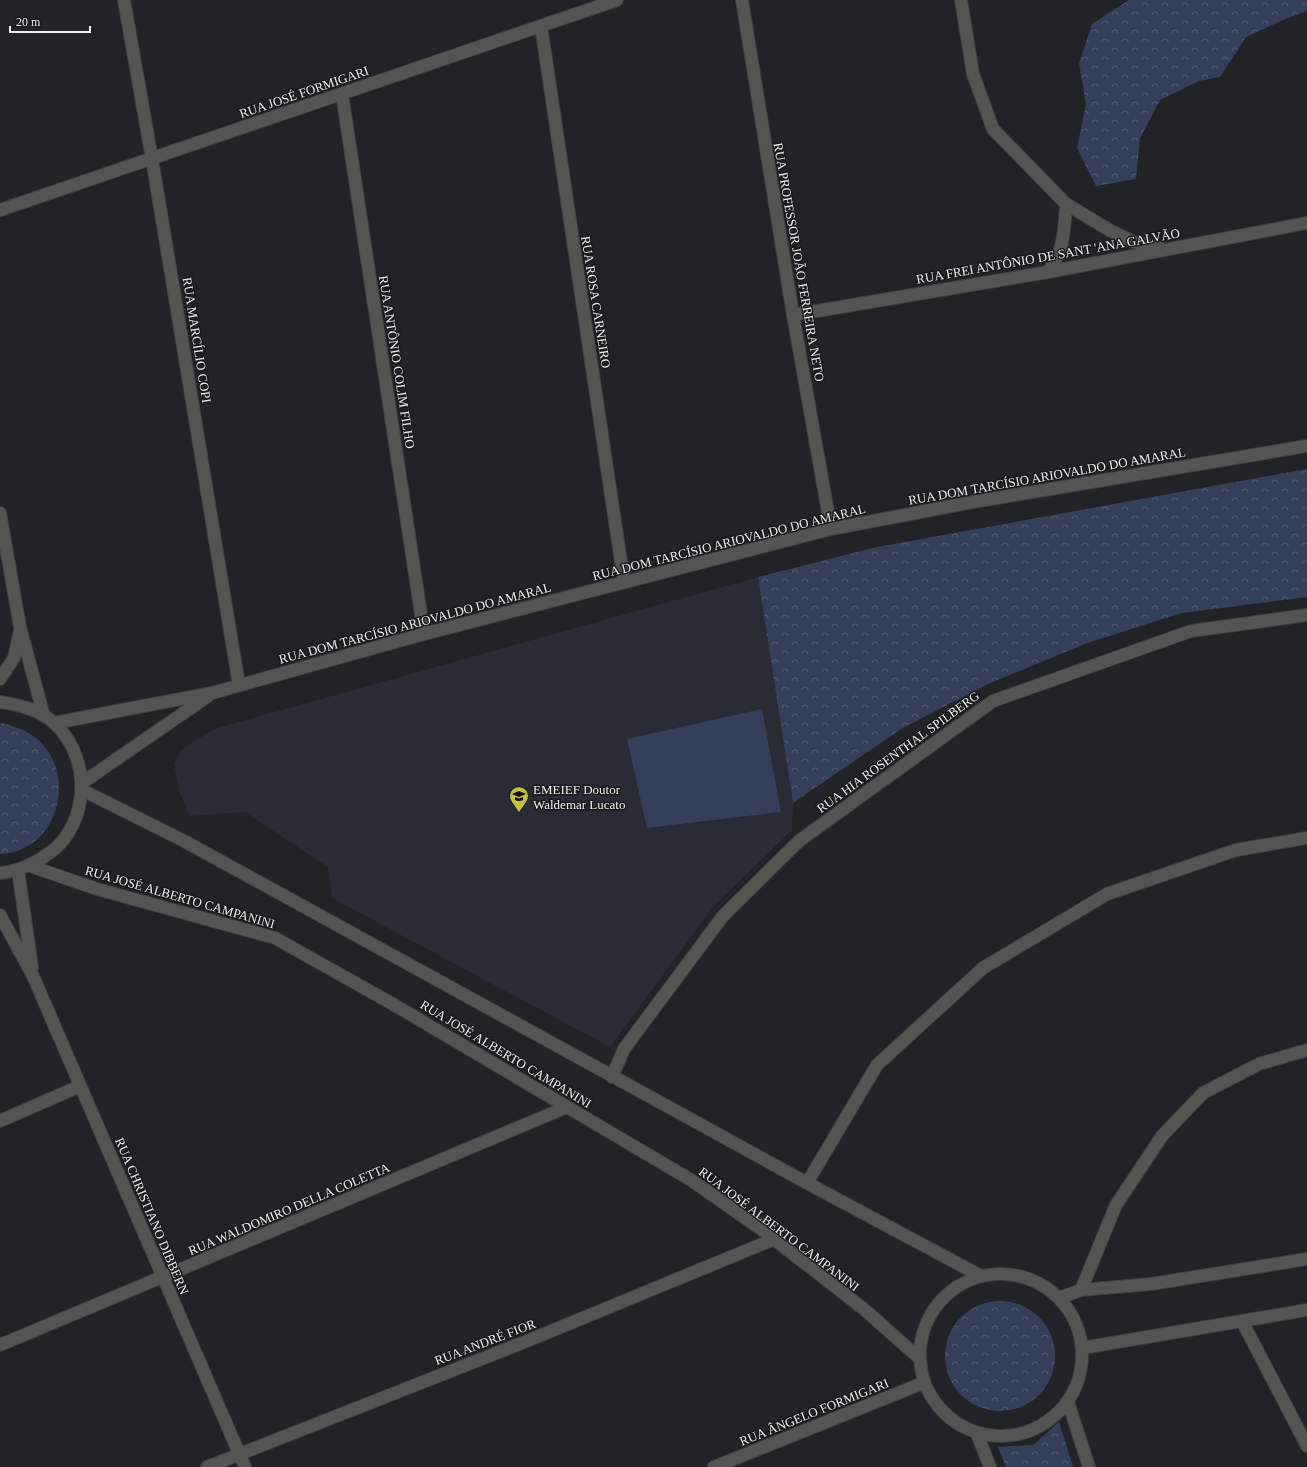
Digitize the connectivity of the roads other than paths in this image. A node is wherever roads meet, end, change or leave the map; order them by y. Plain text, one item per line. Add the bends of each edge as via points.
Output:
1 (124, 0) edge
2 (617, 0) edge
3 (742, 0) edge
4 (961, 0) edge
5 (540, 26) junction
6 (342, 94) junction
7 (152, 158) junction
8 (1066, 204) junction
9 (0, 210) edge
10 (1307, 223) edge
11 (1165, 249) junction
12 (1048, 272) junction
13 (793, 315) junction
14 (1307, 446) edge
15 (0, 513) edge
16 (831, 529) junction
17 (624, 582) junction
18 (1307, 615) edge
19 (20, 627) junction
20 (424, 634) junction
21 (0, 680) edge
22 (239, 685) junction
23 (212, 693) junction
24 (0, 702) edge
25 (49, 719) junction
26 (82, 787) junction
27 (1307, 838) edge
28 (30, 866) junction
29 (18, 870) junction
30 (0, 872) edge
31 (0, 915) edge
32 (33, 976) junction
33 (1307, 1050) edge
34 (612, 1077) junction
35 (80, 1086) junction
36 (567, 1107) junction
37 (0, 1121) edge
38 (807, 1183) junction
39 (772, 1240) junction
40 (1307, 1259) edge
41 (980, 1276) junction
42 (163, 1277) junction
43 (1081, 1290) junction
44 (1059, 1298) junction
45 (1307, 1310) edge
46 (1242, 1321) junction
47 (0, 1345) edge
48 (1082, 1348) junction
49 (919, 1358) junction
50 (923, 1383) junction
51 (1068, 1402) junction
52 (977, 1434) junction
53 (1307, 1446) edge
54 (239, 1453) junction
55 (207, 1467) edge
56 (245, 1467) edge
57 (714, 1467) edge
58 (990, 1467) edge
59 (1089, 1467) edge

1 - 7 street, RUA MARCÍLIO COPI
2 - 5 street, RUA JOSÉ FORMIGARI
3 - 13 street, RUA PROFESSOR JOÃO FERREIRA NETO
4 - 8 street via 972,74 993,129
5 - 6 street, RUA JOSÉ FORMIGARI
5 - 17 street, RUA ROSA CARNEIRO
6 - 7 street, RUA JOSÉ FORMIGARI
6 - 20 street, RUA ANTÔNIO COLIM FILHO
7 - 9 street, RUA JOSÉ FORMIGARI
7 - 22 street, RUA MARCÍLIO COPI
8 - 11 street via 1134,242
8 - 12 street via 1062,245 1058,258
10 - 11 street, RUA FREI ANTÔNIO DE SANT 'ANA GALVÃO
11 - 12 street, RUA FREI ANTÔNIO DE SANT 'ANA GALVÃO
12 - 13 street, RUA FREI ANTÔNIO DE SANT 'ANA GALVÃO
13 - 16 street, RUA PROFESSOR JOÃO FERREIRA NETO
14 - 16 street, RUA DOM TARCÍSIO ARIOVALDO DO AMARAL via 973,502
15 - 19 street
16 - 17 street, RUA DOM TARCÍSIO ARIOVALDO DO AMARAL
17 - 20 street, RUA DOM TARCÍSIO ARIOVALDO DO AMARAL
18 - 34 street, RUA HIA ROSENTHAL SPILBERG via 1191,631 993,701 799,841 723,916 624,1049
19 - 21 street via 14,658
19 - 25 street
20 - 22 street, RUA DOM TARCÍSIO ARIOVALDO DO AMARAL
22 - 23 street, RUA DOM TARCÍSIO ARIOVALDO DO AMARAL
23 - 25 street, RUA DOM TARCÍSIO ARIOVALDO DO AMARAL
23 - 26 street, RUA DOM TARCÍSIO ARIOVALDO DO AMARAL
24 - 25 street via 22,705
25 - 26 street via 68,740 78,761
26 - 28 street via 75,821 57,848
26 - 34 street
27 - 38 street via 1236,850 1107,894 983,968 877,1065
28 - 29 street
28 - 36 street, RUA JOSÉ ALBERTO CAMPANINI via 97,889 275,938
29 - 30 street
29 - 32 street, RUA CHRISTIANO DIBBERN
31 - 32 street, RUA CHRISTIANO DIBBERN
32 - 35 street, RUA CHRISTIANO DIBBERN
33 - 43 street via 1259,1064 1203,1093 1168,1131 1116,1205
34 - 38 street
35 - 37 street
35 - 42 street, RUA CHRISTIANO DIBBERN
36 - 39 street, RUA JOSÉ ALBERTO CAMPANINI via 691,1180
36 - 42 street, RUA WALDOMIRO DELLA COLETTA
38 - 41 street
39 - 49 street, RUA JOSÉ ALBERTO CAMPANINI via 865,1310
39 - 54 street, RUA ANDRÉ FIOR via 527,1341
40 - 43 street via 1151,1284
41 - 44 street via 1009,1274 1036,1282
41 - 49 street via 956,1287 935,1306 923,1331
42 - 47 street, RUA WALDOMIRO DELLA COLETTA
42 - 54 street, RUA CHRISTIANO DIBBERN
43 - 44 street
44 - 48 street via 1075,1321
45 - 46 street
46 - 48 street
46 - 53 street
48 - 51 street via 1080,1376
49 - 50 street
50 - 52 street via 936,1405 954,1423
50 - 57 street, RUA ÂNGELO FORMIGARI
51 - 52 street via 1050,1420 1028,1432 1002,1437
51 - 59 street
52 - 58 street
54 - 55 street, RUA ANDRÉ FIOR
54 - 56 street, RUA CHRISTIANO DIBBERN

